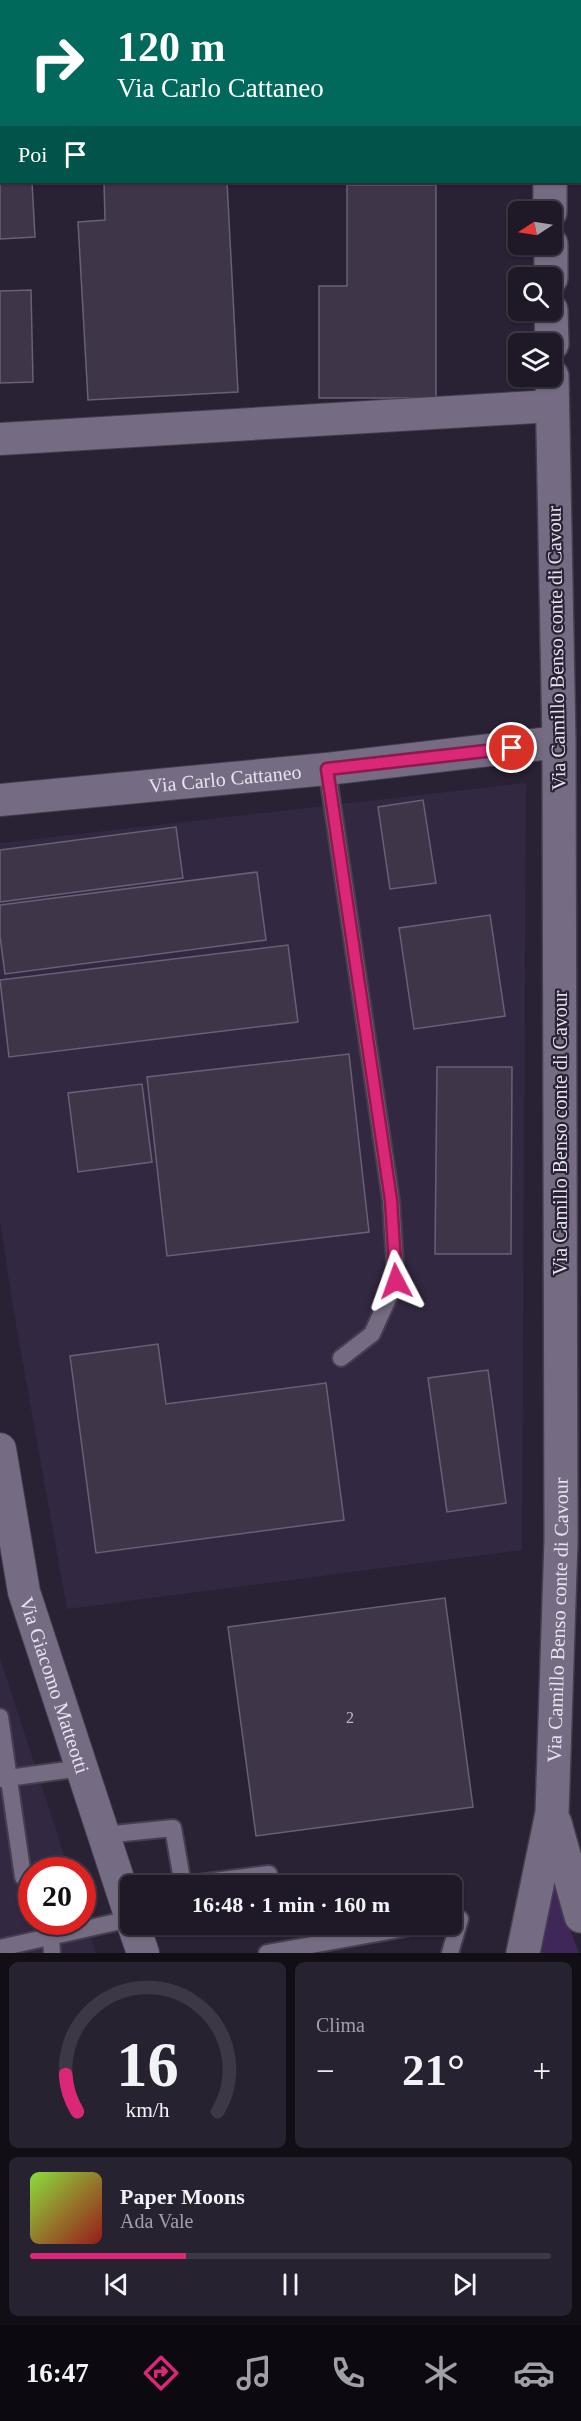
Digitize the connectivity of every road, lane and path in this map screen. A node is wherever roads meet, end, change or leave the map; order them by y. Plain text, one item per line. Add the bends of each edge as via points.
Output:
1 (550, 183) edge
2 (550, 201) edge
3 (552, 391) edge
4 (0, 439) edge
5 (559, 742) junction
6 (327, 769) junction
7 (0, 800) edge
8 (341, 1358) dead end
9 (0, 1449) edge
10 (0, 1717) edge
11 (82, 1768) junction
12 (5, 1778) edge
13 (552, 1814) junction
14 (104, 1835) junction
15 (19, 1857) edge
16 (268, 1874) dead end
17 (120, 1885) edge
18 (581, 1916) edge
19 (120, 1921) edge
20 (137, 1935) edge
21 (367, 1935) edge
22 (455, 1935) edge
23 (52, 1945) edge
24 (0, 1948) edge
25 (143, 1953) edge
26 (267, 1953) edge
27 (450, 1953) edge
28 (523, 1953) edge

1 - 2 street
3 - 4 street
3 - 5 street, Via Camillo Benso conte di Cavour
5 - 6 street, Via Carlo Cattaneo
5 - 13 street, Via Camillo Benso conte di Cavour via 561,1540
6 - 7 street, Via Carlo Cattaneo
6 - 8 lane via 391,1200 396,1281 372,1334
9 - 11 street, Via Giacomo Matteotti via 24,1592
10 - 12 lane
11 - 12 lane
11 - 14 street, Via Giacomo Matteotti
12 - 15 lane
13 - 18 street, Via Camillo Benso conte di Cavour
13 - 28 street, Via Camillo Benso conte di Cavour
14 - 16 lane via 173,1828 183,1885
14 - 17 street, Via Giacomo Matteotti
19 - 23 lane
20 - 25 street
21 - 26 lane
22 - 27 lane
23 - 24 lane

